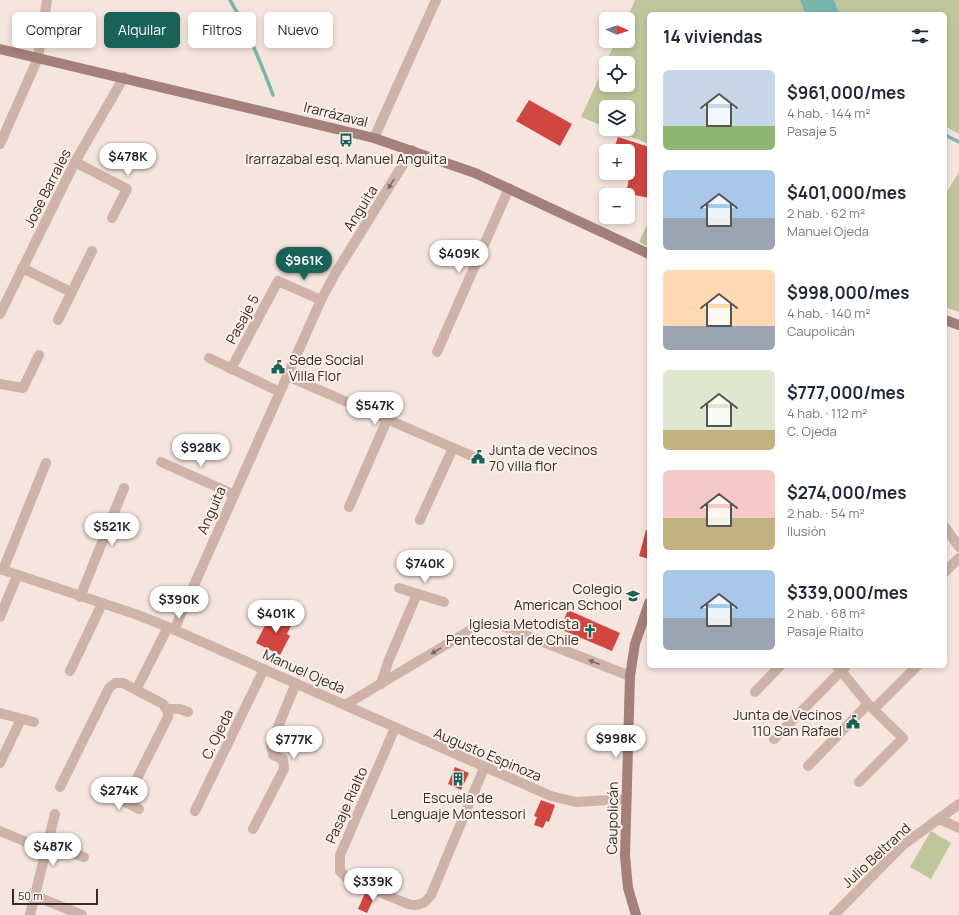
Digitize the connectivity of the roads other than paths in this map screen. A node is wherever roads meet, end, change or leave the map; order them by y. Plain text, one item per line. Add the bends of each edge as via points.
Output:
1 (47, 0) edge
2 (436, 0) edge
3 (0, 49) edge
4 (38, 58) junction
5 (124, 77) junction
6 (374, 138) junction
7 (0, 144) edge
8 (412, 150) junction
9 (75, 162) junction
10 (509, 188) junction
11 (112, 218) dead end
12 (92, 251) dead end
13 (647, 253) edge
14 (22, 268) junction
15 (71, 292) junction
16 (321, 300) junction
17 (0, 314) edge
18 (58, 320) dead end
19 (947, 321) edge
20 (959, 325) edge
21 (437, 352) dead end
22 (39, 355) dead end
23 (209, 358) dead end
24 (231, 369) junction
25 (287, 376) junction
26 (0, 384) edge
27 (280, 392) junction
28 (388, 420) junction
29 (453, 448) junction
30 (472, 456) dead end
31 (161, 462) dead end
32 (46, 463) dead end
33 (124, 488) dead end
34 (233, 494) junction
35 (349, 507) dead end
36 (420, 520) dead end
37 (947, 530) edge
38 (959, 547) edge
39 (959, 558) edge
40 (2, 570) edge
41 (947, 570) edge
42 (17, 576) junction
43 (399, 588) dead end
44 (417, 594) junction
45 (80, 597) junction
46 (444, 602) dead end
47 (102, 604) junction
48 (647, 609) edge
49 (0, 617) edge
50 (171, 628) junction
51 (778, 668) edge
52 (841, 668) edge
53 (915, 668) edge
54 (264, 669) junction
55 (70, 671) dead end
56 (630, 676) junction
57 (296, 683) junction
58 (381, 684) junction
59 (136, 690) junction
60 (755, 692) dead end
61 (345, 705) junction
62 (872, 706) junction
63 (168, 709) junction
64 (188, 712) dead end
65 (0, 713) edge
66 (21, 719) junction
67 (34, 722) dead end
68 (395, 728) junction
69 (774, 739) dead end
70 (0, 763) edge
71 (808, 766) dead end
72 (484, 768) junction
73 (859, 782) dead end
74 (60, 787) dead end
75 (109, 794) dead end
76 (626, 799) junction
77 (125, 802) junction
78 (959, 804) edge
79 (139, 809) dead end
80 (195, 811) dead end
81 (55, 814) dead end
82 (939, 819) junction
83 (959, 828) edge
84 (253, 829) dead end
85 (0, 831) edge
86 (47, 847) junction
87 (84, 857) dead end
88 (35, 896) junction
89 (30, 915) edge
90 (82, 915) edge
91 (636, 915) edge
92 (834, 915) edge

1 - 4 street
2 - 6 street
3 - 4 main road, Irarrázaval
4 - 5 main road, Irarrázaval
4 - 7 street
5 - 6 main road, Irarrázaval
5 - 9 street, Jose Barrales
6 - 8 main road, Irarrázaval
8 - 10 main road, Irarrázaval
8 -> 16 street, Anguita
9 - 11 street via 127,189
9 - 14 street, Jose Barrales
10 - 13 main road, Irarrázaval
10 - 21 street
12 - 15 street
14 - 15 street
14 - 17 street, Jose Barrales
15 - 18 street
16 - 24 street, Pasaje 5 via 278,281
16 - 25 street, Anguita
19 - 20 main road
22 - 26 street via 23,388
23 - 24 street
24 - 27 street
25 - 27 street, Anguita
25 - 28 street
27 - 34 street, Anguita
28 - 29 street
28 - 35 street
29 - 30 street
29 - 36 street
31 - 34 street
32 - 40 street
33 - 45 street
34 - 50 street, Anguita
37 - 38 street
39 - 41 street
40 - 42 street, Manuel Ojeda
42 - 45 street, Manuel Ojeda
42 - 49 street
43 - 44 street
44 - 46 street
44 - 58 street
45 - 47 street, Manuel Ojeda
47 - 50 street, Manuel Ojeda
47 - 55 street
48 - 56 main road, Caupolicán via 635,644
50 - 54 street, Manuel Ojeda
50 - 59 street, Anguita
51 - 60 street
52 - 62 street
52 - 69 street
53 - 62 street
54 - 57 street, Manuel Ojeda
54 - 80 street, C. Ojeda
56 -> 58 street, Manuel Ojeda via 502,626 488,624 474,628
56 - 76 main road, Caupolicán
57 - 61 street, Manuel Ojeda
57 - 84 street via 271,744 273,755 282,759 284,769
58 - 61 street, Manuel Ojeda
59 - 63 street
59 - 74 street via 119,683 108,688
61 - 68 street, Augusto Espinoza
62 - 71 street
62 - 73 street via 903,738
63 - 64 street
63 - 77 street via 168,717
65 - 66 street
66 - 67 street
66 - 70 street
68 - 72 street, Augusto Espinoza
68 - 72 street, Pasaje Rialto via 340,855 340,871 348,879 408,904 417,906 425,902 431,896
72 - 76 street, Augusto Espinoza via 559,799 576,802
75 - 77 street
76 - 91 main road, Caupolicán via 626,872 631,903
77 - 79 street
78 - 82 street, Julio Beltrand
81 - 86 street
82 - 83 street
82 - 92 street, Julio Beltrand via 903,845
85 - 86 street
86 - 87 street
86 - 88 street
88 - 89 street
88 - 90 street

